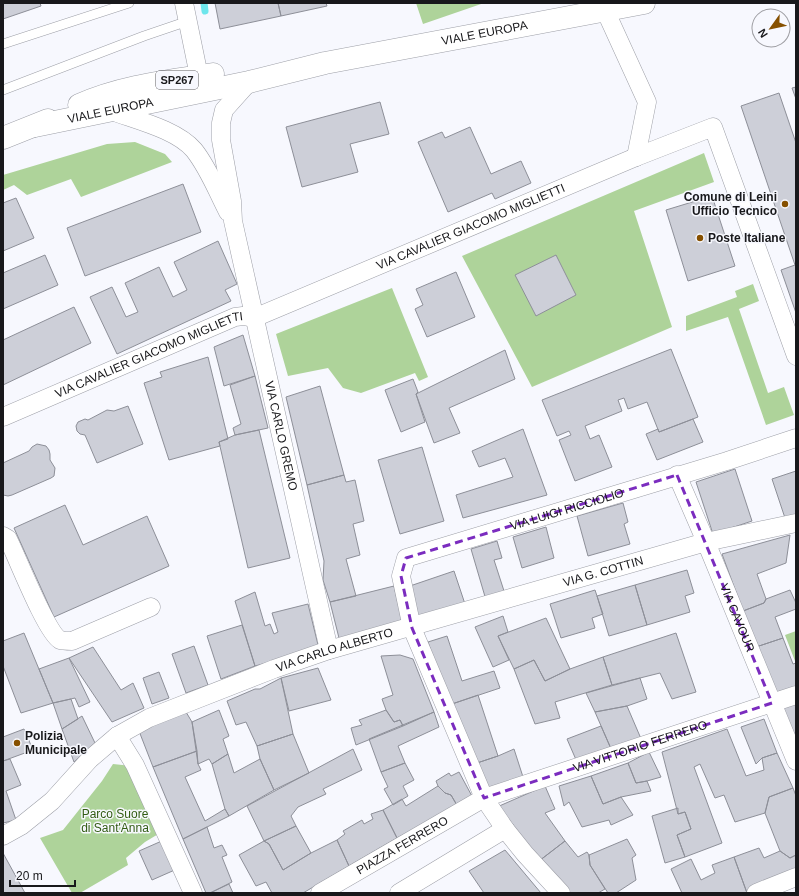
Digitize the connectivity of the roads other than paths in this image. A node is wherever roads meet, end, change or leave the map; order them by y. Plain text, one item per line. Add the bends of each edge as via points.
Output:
1 (129, 3) edge
2 (184, 3) edge
3 (644, 3) edge
4 (605, 10) junction
5 (188, 21) junction
6 (3, 44) edge
7 (326, 63) junction
8 (199, 76) junction
9 (249, 82) junction
10 (3, 90) edge
11 (109, 110) junction
12 (35, 126) junction
13 (3, 138) edge
14 (636, 157) junction
15 (233, 220) junction
16 (254, 318) junction
17 (796, 356) edge
18 (3, 417) edge
19 (796, 438) edge
20 (677, 475) junction
21 (796, 523) edge
22 (3, 536) edge
23 (706, 542) junction
24 (151, 606) dead end
25 (412, 628) junction
26 (329, 650) junction
27 (796, 695) edge
28 (772, 703) junction
29 (117, 736) junction
30 (796, 761) edge
31 (484, 798) junction
32 (505, 829) junction
33 (3, 836) edge
34 (796, 877) edge
35 (193, 893) edge
36 (320, 893) edge
37 (399, 893) edge
38 (561, 893) edge
39 (756, 893) edge

1 - 6 lane
2 - 5 street
3 - 4 main road, VIALE EUROPA / SP267
4 - 7 main road, VIALE EUROPA / SP267
4 - 14 street via 647,102
5 - 8 street
5 - 10 lane
7 - 8 main road, VIALE EUROPA / SP267
7 - 9 main road, VIALE EUROPA / SP267
8 - 12 main road, VIALE EUROPA / SP267 via 129,89 92,100
9 - 11 main road, VIALE EUROPA / SP267
9 - 15 street, VIA CARLO GREMO via 224,110 221,123 221,140
11 - 12 main road, VIALE EUROPA / SP267
11 - 15 street, VIA CARLO GREMO via 155,126 174,135 193,149
12 - 13 main road, VIALE EUROPA / SP267
14 - 16 street, VIA CAVALIER GIACOMO MIGLIETTI
14 - 17 street, VIA CAVALIER GIACOMO MIGLIETTI via 713,127
15 - 16 street, VIA CARLO GREMO
16 - 18 street, VIA CAVALIER GIACOMO MIGLIETTI via 235,317
16 - 26 street, VIA CARLO GREMO
19 - 20 street, VIA LUIGI RICCIOLIO
20 - 23 street, VIA CAVOUR
20 - 25 street, VIA LUIGI RICCIOLIO via 406,558 401,576
21 - 23 street, VIA G. COTTIN
22 - 24 street via 8,539 46,622 61,640 72,641
23 - 25 street, VIA G. COTTIN
23 - 28 street, VIA CAVOUR
25 - 26 street, VIA CARLO ALBERTO
25 - 31 street
26 - 29 street, VIA CARLO ALBERTO via 149,718
27 - 28 street, VIA VITTORIO FERRERO
28 - 30 street, VIA CAVOUR
28 - 31 street, VIA VITTORIO FERRERO
29 - 33 street, VIA CARLO ALBERTO via 90,759 52,801 21,826
29 - 35 street via 135,765
31 - 32 street
31 - 36 street, PIAZZA FERRERO
32 - 37 street
32 - 38 street
34 - 39 street

